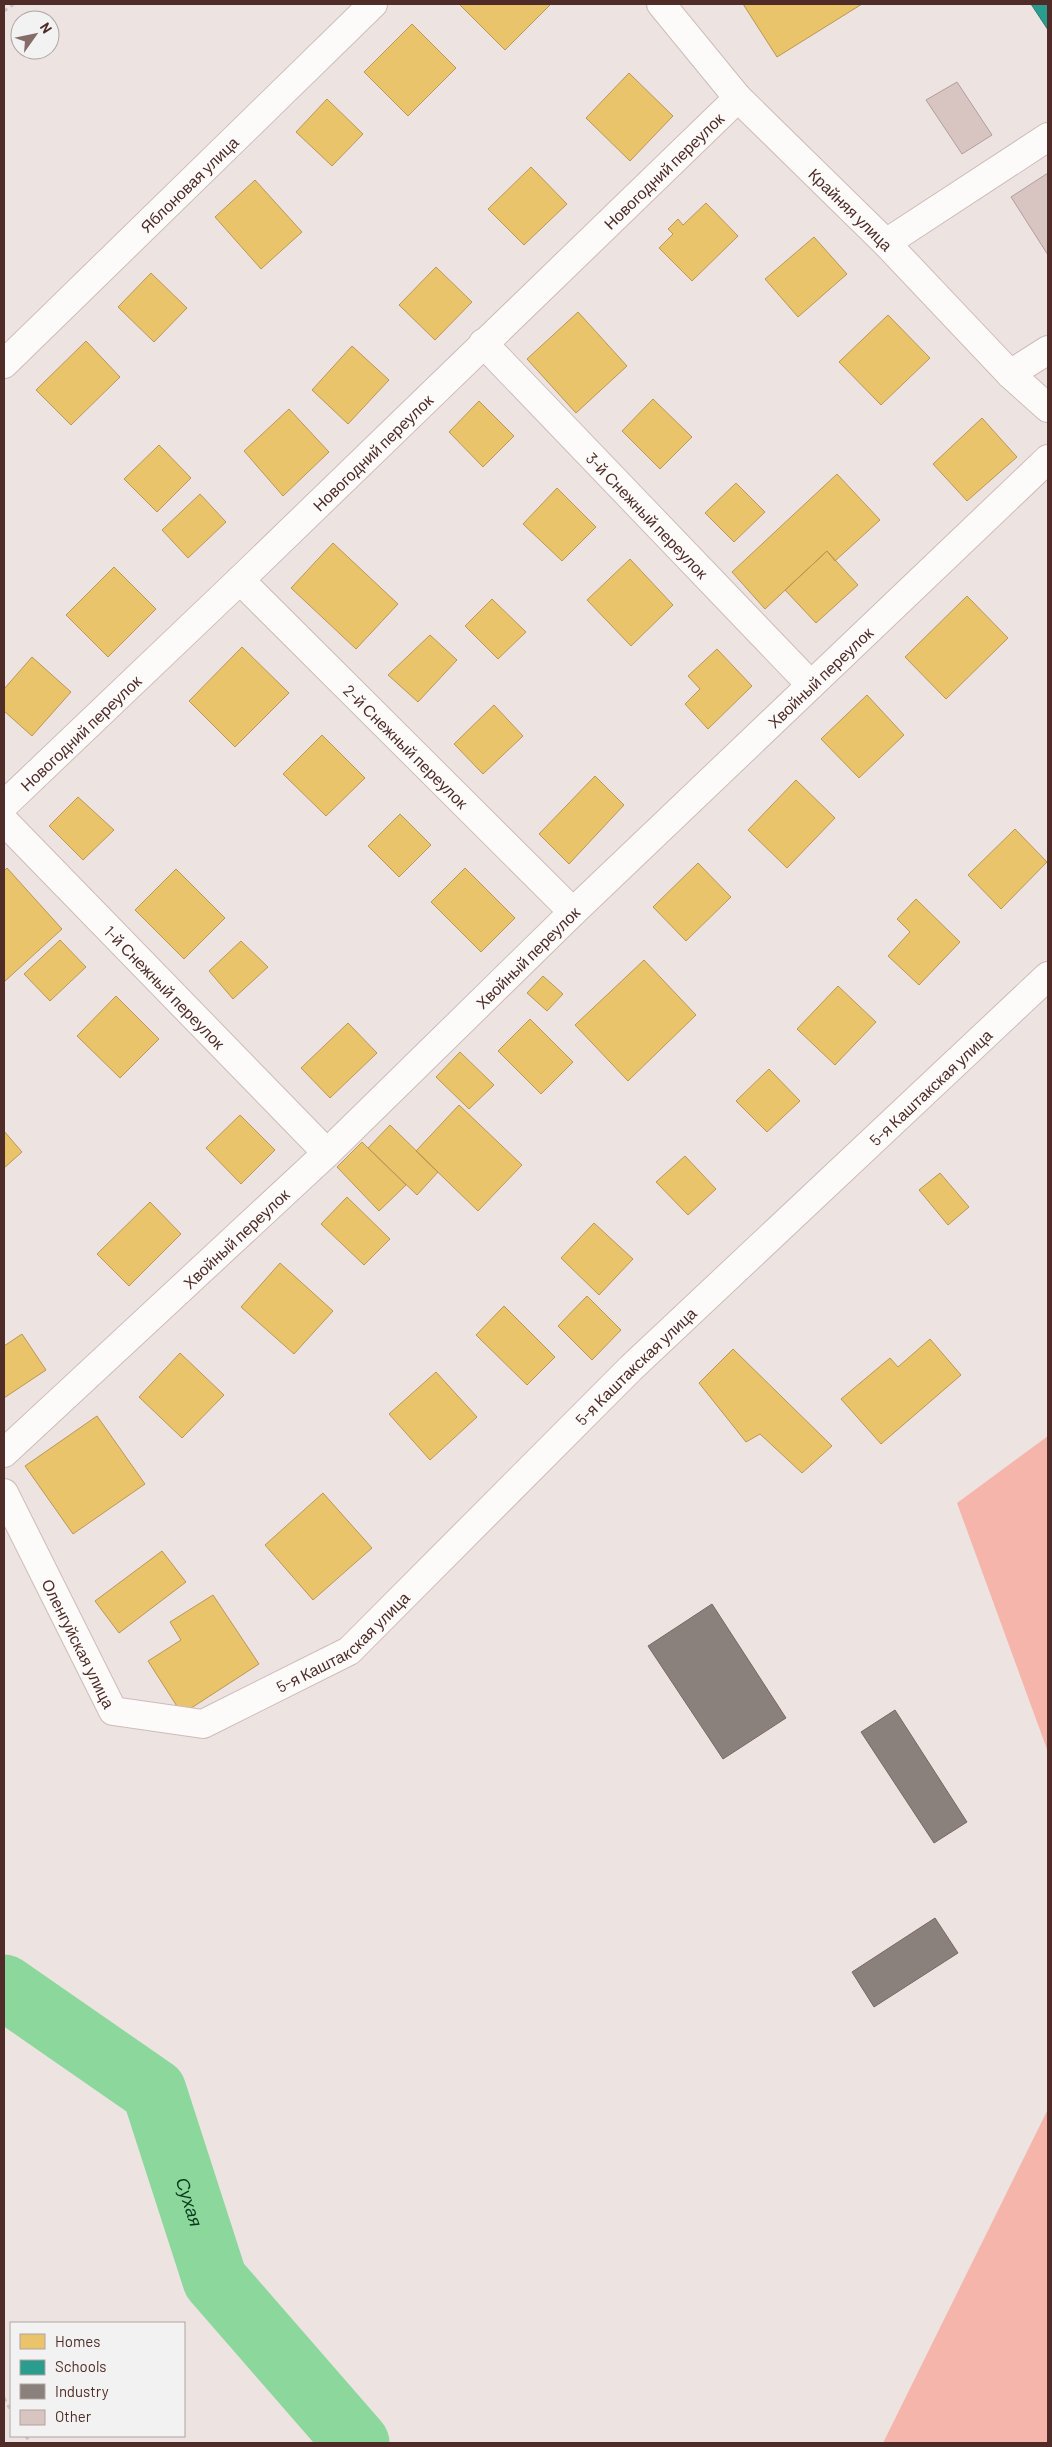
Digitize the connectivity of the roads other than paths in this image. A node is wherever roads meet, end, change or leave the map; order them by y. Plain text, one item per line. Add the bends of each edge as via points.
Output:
1 (373, 4) edge
2 (660, 4) edge
3 (738, 98) junction
4 (1048, 137) edge
5 (886, 243) junction
6 (483, 343) junction
7 (1048, 350) edge
8 (4, 364) edge
9 (1010, 374) junction
10 (1048, 408) edge
11 (1048, 459) edge
12 (240, 580) junction
13 (811, 686) junction
14 (4, 805) edge
15 (4, 821) edge
16 (573, 912) junction
17 (1048, 976) edge
18 (327, 1153) junction
19 (4, 1453) edge
20 (4, 1493) edge
21 (203, 1724) joint

1 - 8 street, Яблоновая улица
2 - 3 street, Крайняя улица
3 - 5 street, Крайняя улица
3 - 6 street, Новогодний переулок
4 - 5 street
5 - 9 street, Крайняя улица
6 - 12 street, Новогодний переулок
6 - 13 street, 3-й Снежный переулок
7 - 9 street
9 - 10 street, Крайняя улица
11 - 13 street, Хвойный переулок
12 - 14 street, Новогодний переулок
12 - 16 street, 2-й Снежный переулок
13 - 16 street, Хвойный переулок
15 - 18 street, 1-й Снежный переулок
16 - 18 street, Хвойный переулок
17 - 21 street, 5-я Каштакская улица via 631,1368 349,1651
18 - 19 street, Хвойный переулок
20 - 21 street, Оленгуйская улица via 113,1711

